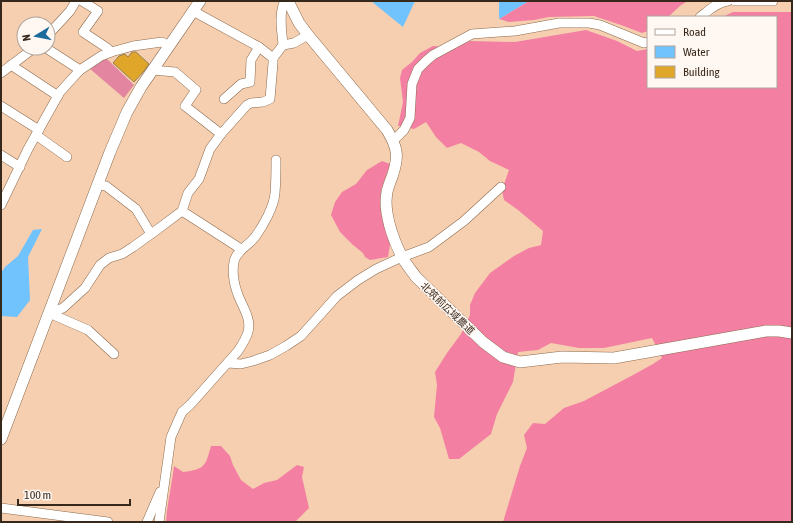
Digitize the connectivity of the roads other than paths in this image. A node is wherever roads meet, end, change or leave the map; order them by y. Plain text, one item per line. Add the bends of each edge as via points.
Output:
1 (76, 1) edge
2 (82, 1) edge
3 (200, 1) edge
4 (288, 1) edge
5 (728, 1) edge
6 (735, 1) edge
7 (773, 1) edge
8 (193, 11) junction
9 (701, 16) edge
10 (56, 26) edge
11 (308, 35) junction
12 (647, 42) edge
13 (283, 45) junction
14 (169, 46) junction
15 (259, 47) junction
16 (111, 52) junction
17 (56, 54) edge
18 (23, 56) edge
19 (273, 58) junction
20 (11, 65) junction
21 (80, 70) junction
22 (152, 70) junction
23 (1, 73) edge
24 (58, 96) junction
25 (224, 99) dead end
26 (1, 106) edge
27 (38, 133) junction
28 (221, 134) junction
29 (393, 141) junction
30 (1, 155) edge
31 (67, 157) dead end
32 (276, 160) dead end
33 (20, 167) junction
34 (98, 185) junction
35 (501, 187) dead end
36 (1, 205) edge
37 (182, 211) junction
38 (151, 234) junction
39 (241, 249) junction
40 (402, 257) junction
41 (49, 313) junction
42 (792, 333) edge
43 (114, 354) dead end
44 (228, 363) junction
45 (1, 439) edge
46 (166, 480) junction
47 (1, 508) edge
48 (108, 522) edge
49 (147, 522) edge
50 (159, 522) edge

1 - 10 street
2 - 16 street via 98,11 83,32
3 - 8 street
4 - 11 street, 北筑前広域農道
4 - 13 street via 281,11
5 - 9 street via 716,5
6 - 7 street
8 - 14 street
8 - 15 street
11 - 13 street via 294,43
11 - 29 street, 北筑前広域農道 via 387,130
12 - 29 street via 600,25 574,22 515,31 472,34 433,55 418,69 412,84 410,118 404,130
13 - 19 street
14 - 16 street via 162,42
14 - 22 street
15 - 19 street
15 - 25 street via 251,60 250,82 241,84
16 - 21 street
17 - 21 street
18 - 20 street
19 - 28 street via 270,99 247,105
20 - 23 street
20 - 24 street
21 - 24 street
22 - 28 street via 175,72 196,90 185,106
22 - 34 street via 127,112
24 - 27 street
26 - 27 street
27 - 31 street
27 - 33 street
28 - 37 street via 210,150 199,179 188,192
29 - 40 street, 北筑前広域農道 via 397,160 386,203 393,238
30 - 33 street
32 - 39 street via 272,207 255,237
33 - 36 street
34 - 38 street via 106,186 136,209
34 - 41 street
35 - 40 street via 429,247
37 - 38 street
37 - 39 street
38 - 41 street via 122,254 109,258 100,265 85,288 63,308
39 - 44 street via 234,261 233,275 249,325 241,347
40 - 42 street, 北筑前広域農道 via 416,277 483,342 503,357 520,362 562,357 614,358 766,331
40 - 44 street via 376,269 337,296 301,336 286,346 254,361
41 - 43 street via 88,330
41 - 45 street
44 - 46 street via 182,412 171,437
46 - 49 street
46 - 50 street
47 - 48 street

